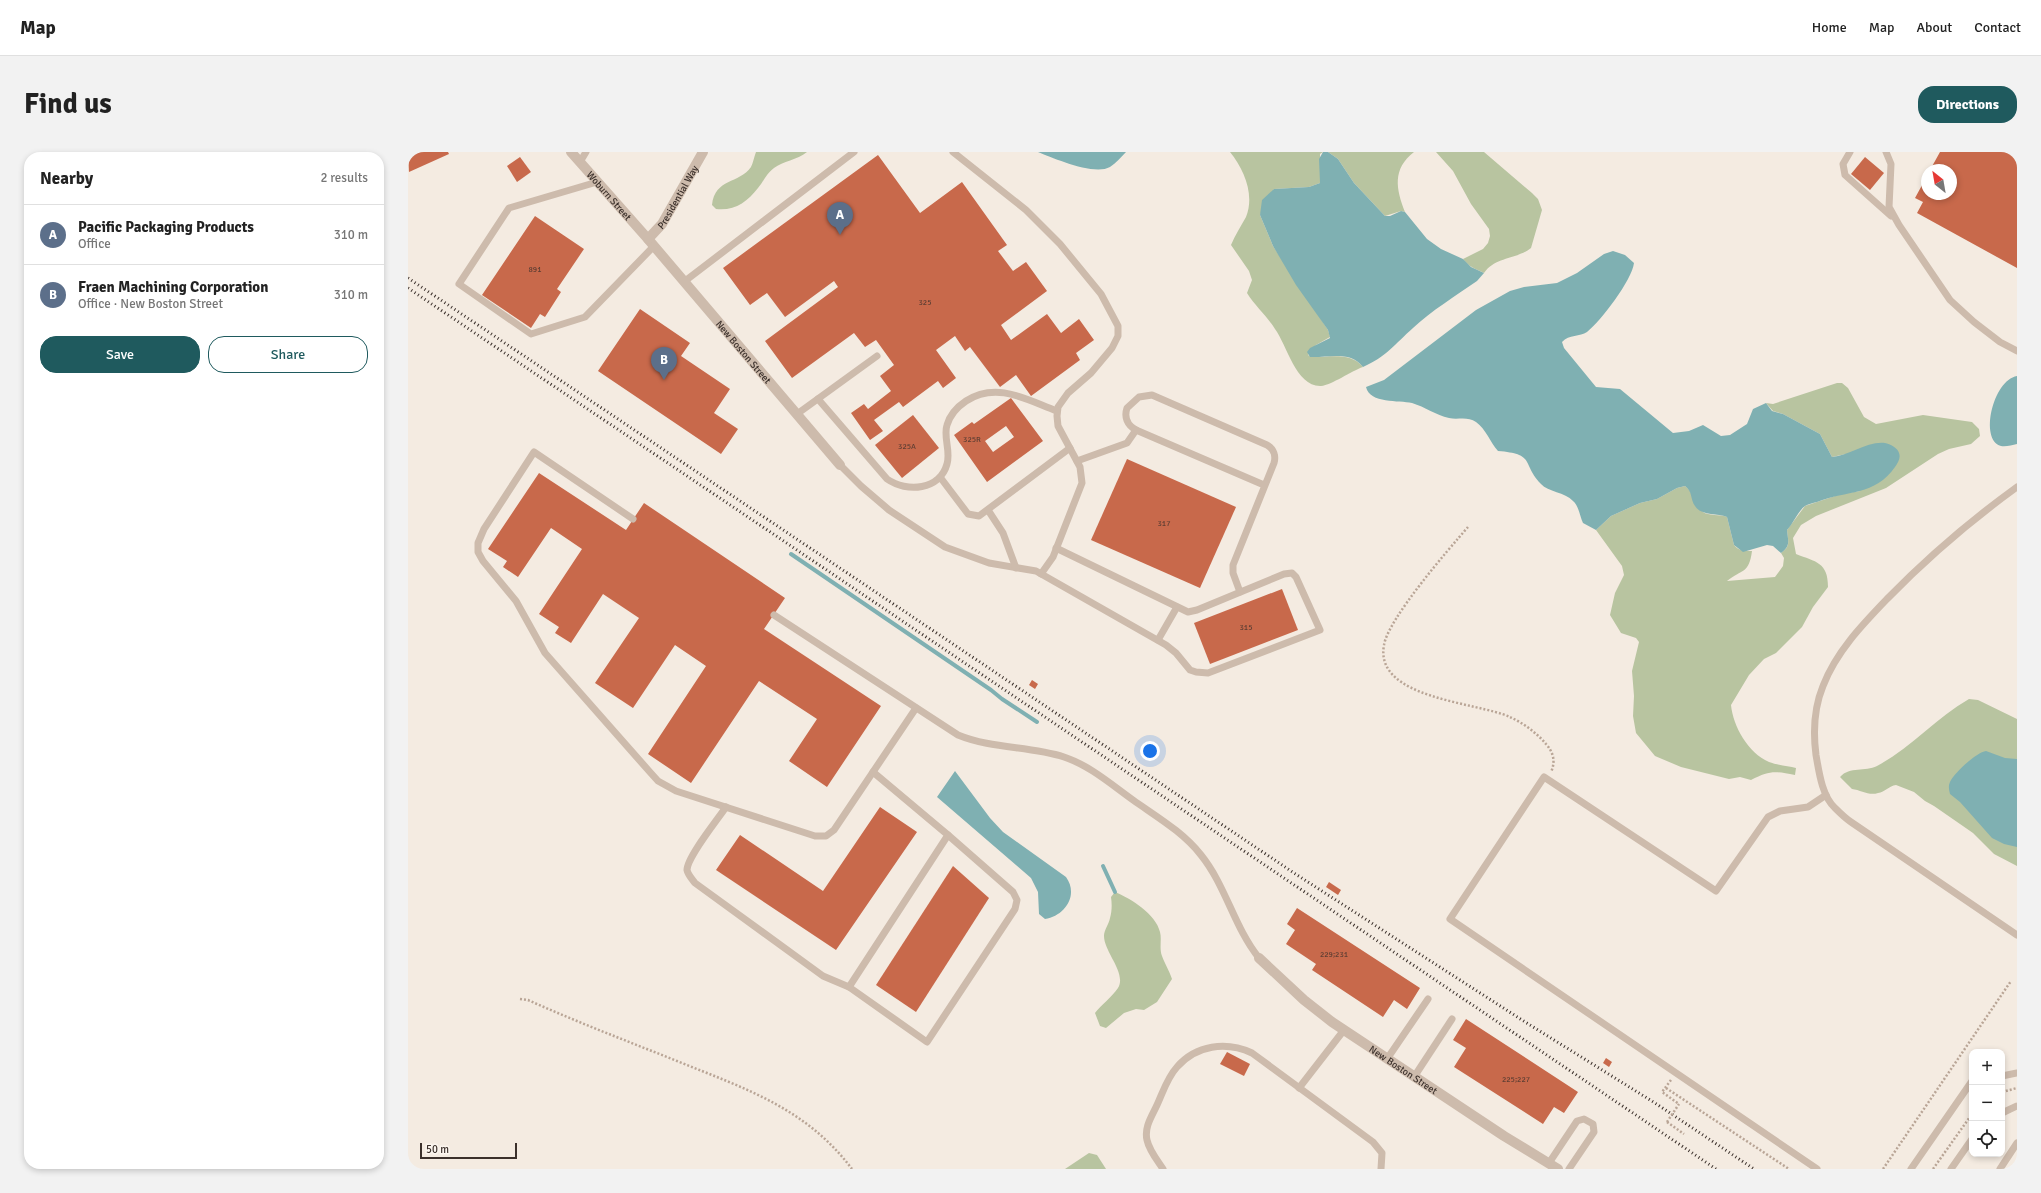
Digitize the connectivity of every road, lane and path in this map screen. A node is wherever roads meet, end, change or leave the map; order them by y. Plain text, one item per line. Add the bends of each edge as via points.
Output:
1 (571, 152) edge
2 (586, 152) edge
3 (703, 152) edge
4 (854, 152) edge
5 (953, 152) edge
6 (1850, 152) edge
7 (1886, 152) edge
8 (580, 162) junction
9 (597, 182) junction
10 (1899, 225) junction
11 (651, 243) junction
12 (685, 281) junction
13 (2017, 351) edge
14 (877, 356) dead end
15 (818, 399) junction
16 (1057, 411) junction
17 (797, 414) junction
18 (1136, 430) junction
19 (1070, 448) junction
20 (1077, 461) junction
21 (840, 465) joint
22 (940, 477) junction
23 (1264, 485) junction
24 (2017, 487) edge
25 (988, 510) junction
26 (633, 519) dead end
27 (1468, 527) dead end
28 (1056, 548) junction
29 (1016, 568) junction
30 (1041, 574) junction
31 (1240, 592) junction
32 (1177, 608) junction
33 (774, 615) dead end
34 (1158, 640) junction
35 (916, 708) junction
36 (873, 772) junction
37 (1548, 779) junction
38 (1826, 795) junction
39 (726, 807) junction
40 (948, 835) junction
41 (2017, 935) edge
42 (1259, 958) joint
43 (2011, 981) dead end
44 (849, 987) junction
45 (520, 999) dead end
46 (1428, 999) dead end
47 (1452, 1019) dead end
48 (1344, 1030) junction
49 (1387, 1059) junction
50 (1676, 1073) junction
51 (2017, 1073) edge
52 (2005, 1075) edge
53 (1414, 1077) junction
54 (1969, 1085) edge
55 (1299, 1088) junction
56 (1666, 1088) junction
57 (2017, 1088) edge
58 (2005, 1091) edge
59 (2017, 1106) edge
60 (2005, 1111) edge
61 (1969, 1118) edge
62 (1684, 1134) dead end
63 (1969, 1143) edge
64 (2017, 1143) edge
65 (1549, 1164) junction
66 (852, 1169) edge
67 (1163, 1169) edge
68 (1382, 1169) edge
69 (1558, 1169) edge
70 (1569, 1169) edge
71 (1789, 1169) edge
72 (1817, 1169) edge
73 (1883, 1169) edge
74 (1911, 1169) edge
75 (1933, 1169) edge
76 (1951, 1169) edge
77 (2000, 1169) edge

1 - 8 street, Woburn Street
2 - 8 lane
3 - 11 street, Presidential Way
4 - 12 lane
5 - 16 lane via 990,180 1046,229 1101,294 1114,316 1118,336 1112,348 1091,373 1062,400
6 - 10 lane via 1843,164 1845,175
7 - 10 lane via 1891,164 1890,207
8 - 9 street, Woburn Street
9 - 11 street, Woburn Street
9 - 11 lane via 509,208 459,284 531,334 585,317
10 - 13 lane via 1950,300 2000,342
11 - 12 street, New Boston Street
12 - 17 street, New Boston Street
14 - 15 lane
15 - 17 lane
15 - 22 lane via 882,474 894,484 902,487 920,487
16 - 19 lane via 1058,426
16 - 22 lane via 1007,393 987,392 971,398 956,409 946,426 949,454
17 - 21 street, New Boston Street
18 - 20 lane via 1127,443
18 - 23 lane
18 - 23 lane via 1126,420 1127,408 1141,395 1155,396 1269,447 1275,458
19 - 20 lane
19 - 25 lane
20 - 28 lane via 1082,483
21 - 29 lane via 880,503 934,540 978,560
22 - 25 lane via 970,515 979,516
23 - 31 lane via 1233,565 1233,573
24 - 38 lane via 1954,536 1912,573 1847,643 1834,663 1822,687 1815,723 1818,763
25 - 29 lane via 1003,533
26 - 39 lane via 534,452 487,524 478,543 478,552 516,601 545,654 654,776 676,790
27 - 37 path via 1390,629 1384,645 1385,664 1393,676 1423,693 1497,712 1523,724 1552,752 1553,767
28 - 30 lane
28 - 32 lane
29 - 30 lane
30 - 34 lane
31 - 32 lane via 1194,611 1188,612
31 - 34 lane via 1284,574 1292,574 1296,577 1320,630 1208,673 1190,670 1176,653
32 - 34 lane
33 - 35 lane
35 - 36 lane
35 - 42 lane via 948,730 969,740 1071,759 1176,831 1209,866 1244,936
36 - 39 lane via 834,830 826,836 815,836
36 - 40 lane
37 - 38 lane via 1716,891 1768,817 1780,811 1808,807
37 - 50 lane via 1544,777 1450,919
38 - 41 lane via 1834,808 1851,822
39 - 44 lane via 692,856 687,869 690,877 823,976
40 - 44 lane
40 - 44 lane via 1013,892 1017,900 1014,909 927,1042
42 - 48 street, New Boston Street via 1304,1000
43 - 73 path
45 - 66 path via 528,1000 721,1079 783,1107 830,1142
46 - 49 lane
47 - 53 lane
48 - 49 street, New Boston Street
48 - 55 lane
49 - 53 street, New Boston Street
50 - 56 path
50 - 72 lane
51 - 52 lane
53 - 65 street, New Boston Street
54 - 74 lane
55 - 67 lane via 1259,1058 1236,1047 1212,1047 1189,1056 1172,1074 1147,1129 1148,1145
55 - 68 lane via 1377,1146 1382,1158
56 - 62 path, bridge via 1662,1092 1679,1104 1667,1122
56 - 71 path
57 - 58 path
59 - 60 lane
61 - 75 path
63 - 76 lane
64 - 77 lane
65 - 69 street, New Boston Street
65 - 70 lane via 1577,1121 1584,1119 1593,1124 1594,1132

